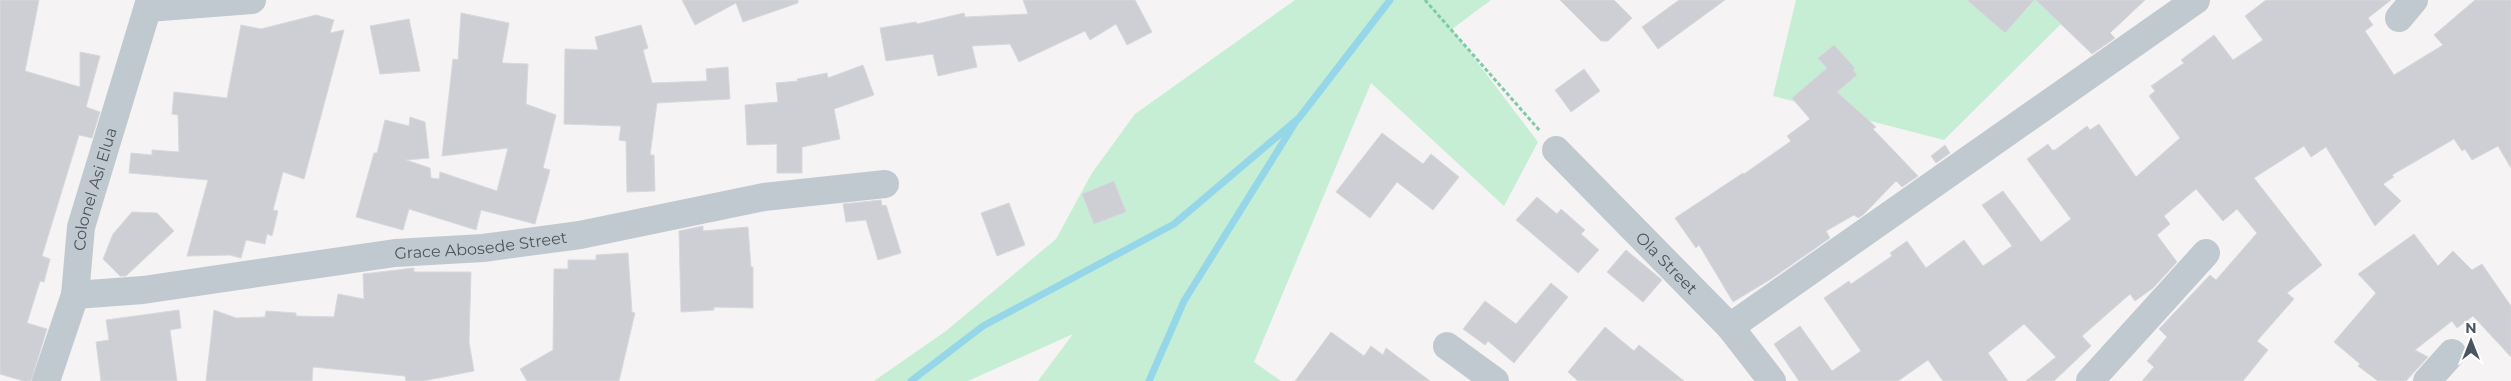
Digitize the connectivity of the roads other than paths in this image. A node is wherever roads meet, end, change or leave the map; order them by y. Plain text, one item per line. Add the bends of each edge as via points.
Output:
1 (252, 0) edge
2 (2196, 0) edge
3 (149, 4) edge
4 (1556, 150) road end
5 (885, 184) dead end
6 (2206, 253) dead end
7 (75, 295) junction
8 (1730, 326) junction
9 (1447, 346) dead end
10 (2452, 353) dead end
11 (46, 381) edge
12 (1495, 381) edge
13 (1772, 381) edge
14 (2090, 381) edge
15 (2427, 381) edge

1 - 3 street
2 - 8 street
3 - 7 street, Colonel Asi Elua via 81,227
4 - 8 street, Ola Street
5 - 7 street, Grace Abosede Street via 764,197 570,236 483,248 395,252 143,290
6 - 14 street
7 - 11 street, Colonel Asi Elua
8 - 13 street, Ola Street
9 - 12 street
10 - 15 street

